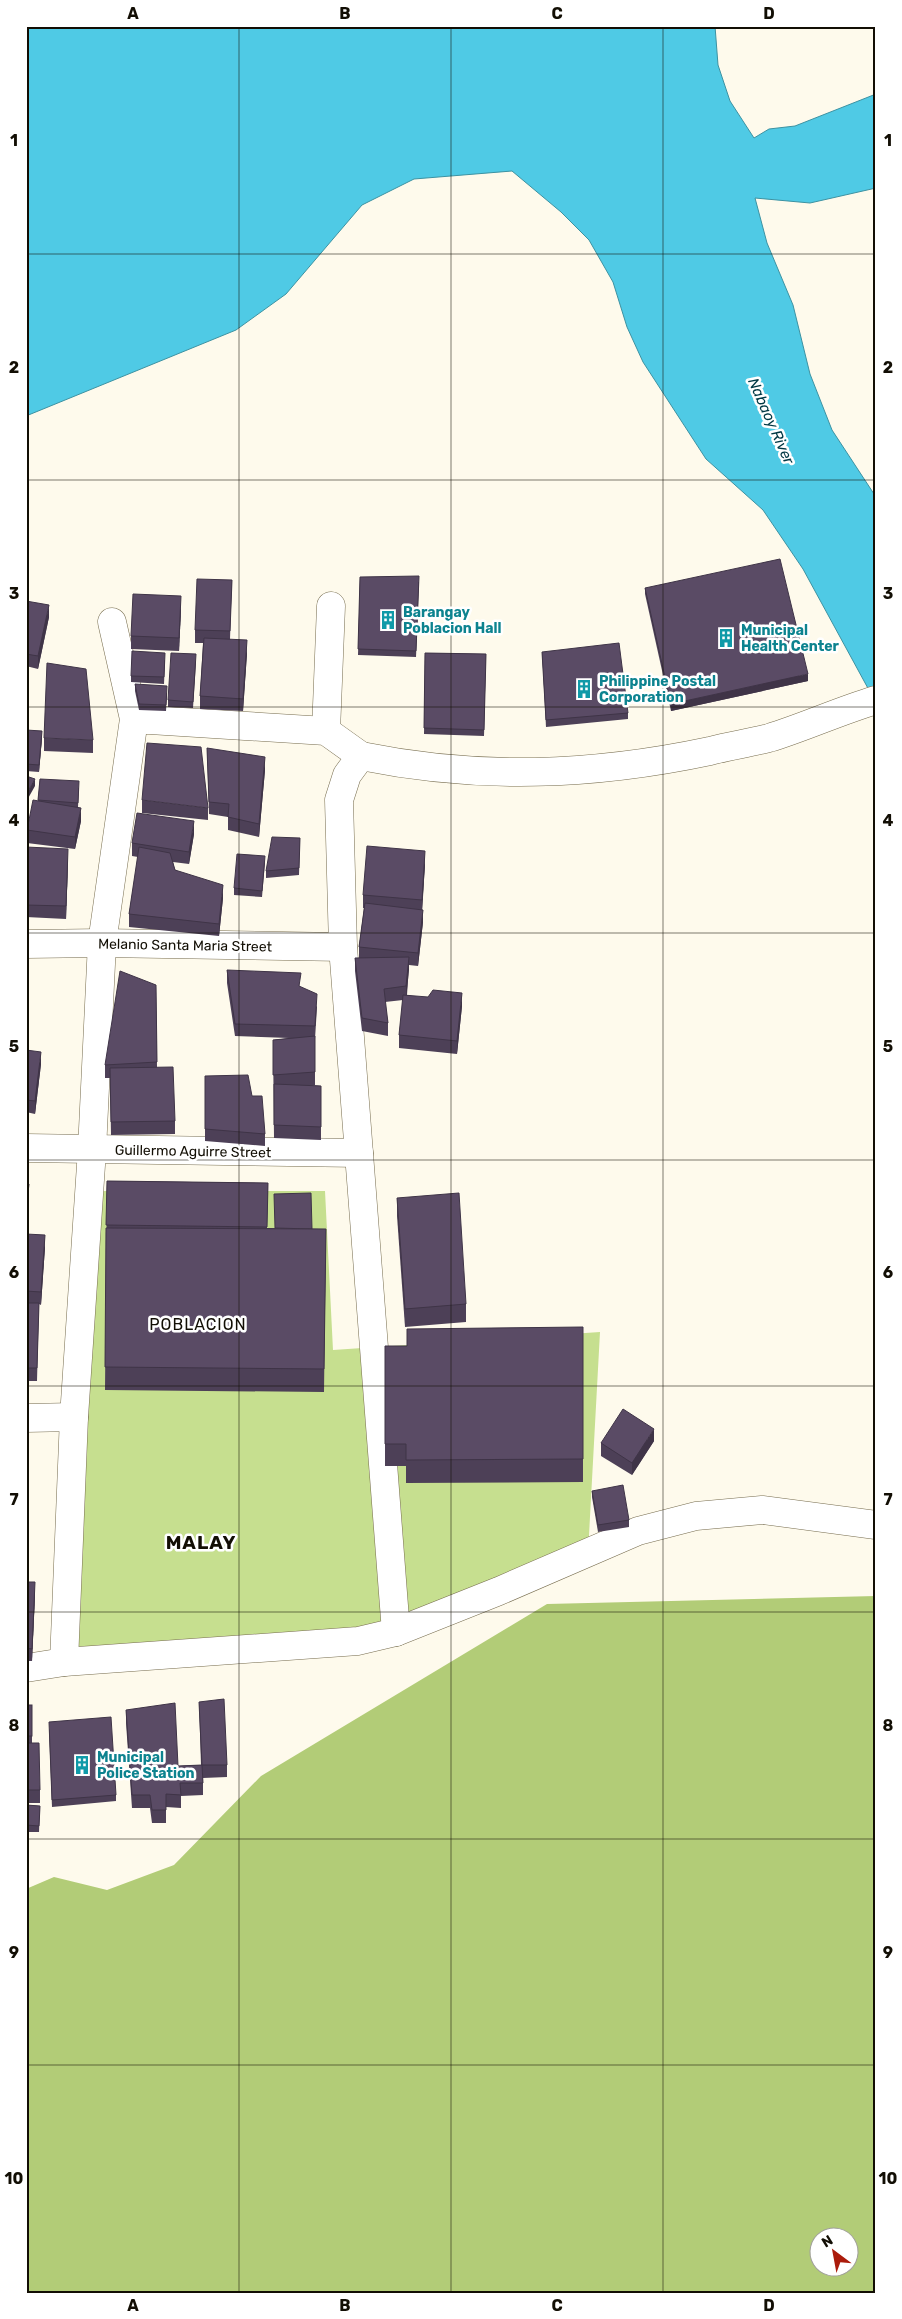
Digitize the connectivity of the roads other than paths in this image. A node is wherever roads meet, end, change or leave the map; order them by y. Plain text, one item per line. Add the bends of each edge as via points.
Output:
1 (331, 606) dead end
2 (112, 622) dead end
3 (871, 702) edge
4 (134, 720) junction
5 (326, 731) junction
6 (361, 756) junction
7 (102, 943) junction
8 (26, 944) edge
9 (343, 947) junction
10 (26, 1148) edge
11 (92, 1150) junction
12 (359, 1153) junction
13 (74, 1416) junction
14 (26, 1418) edge
15 (876, 1525) edge
16 (396, 1632) junction
17 (64, 1662) junction
18 (26, 1668) edge

1 - 5 street
2 - 4 street
3 - 6 street via 768,738 652,763 582,771 512,773 455,770
4 - 5 street
4 - 7 street
5 - 6 street
6 - 9 street via 347,776 339,800
7 - 8 street, Melanio Santa Maria Street
7 - 9 street, Melanio Santa Maria Street
7 - 11 street
9 - 12 street
10 - 11 street, Guillermo Aguirre Street
11 - 12 street, Guillermo Aguirre Street
11 - 13 street
12 - 16 street
13 - 14 street
13 - 17 street
15 - 16 street via 762,1510 696,1516 638,1531
16 - 17 street via 358,1641
17 - 18 street

